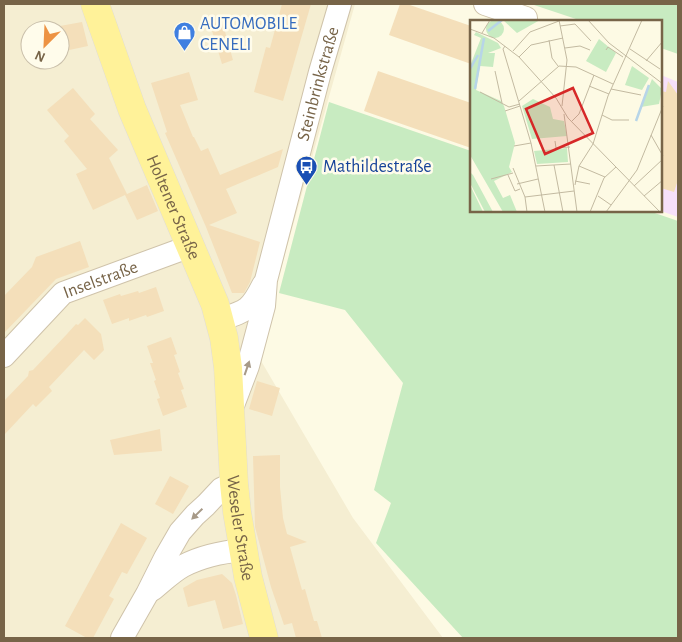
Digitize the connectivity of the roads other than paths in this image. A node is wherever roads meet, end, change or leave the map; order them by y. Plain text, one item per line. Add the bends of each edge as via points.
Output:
1 (95, 4) edge
2 (340, 4) edge
3 (485, 4) edge
4 (525, 20) edge
5 (190, 246) junction
6 (266, 280) junction
7 (219, 320) junction
8 (4, 356) edge
9 (230, 414) junction
10 (234, 483) junction
11 (243, 550) junction
12 (147, 594) junction
13 (122, 638) edge
14 (264, 638) edge

1 - 5 main road, Holtener Straße via 132,109
2 - 6 street, Steinbrinkstraße
3 - 4 street
5 - 7 main road, Holtener Straße
5 - 8 street, Inselstraße via 63,293
6 - 7 street, Steinbrinkstraße via 252,305 244,312
9 -> 6 street, Steinbrinkstraße via 248,366 264,306
7 - 9 main road, Holtener Straße via 228,368
9 - 10 main road, Weseler Straße
10 - 11 main road, Weseler Straße
10 -> 12 street via 221,489 180,532
11 - 12 street via 223,552 182,567
11 - 14 main road, Weseler Straße
12 - 13 street

